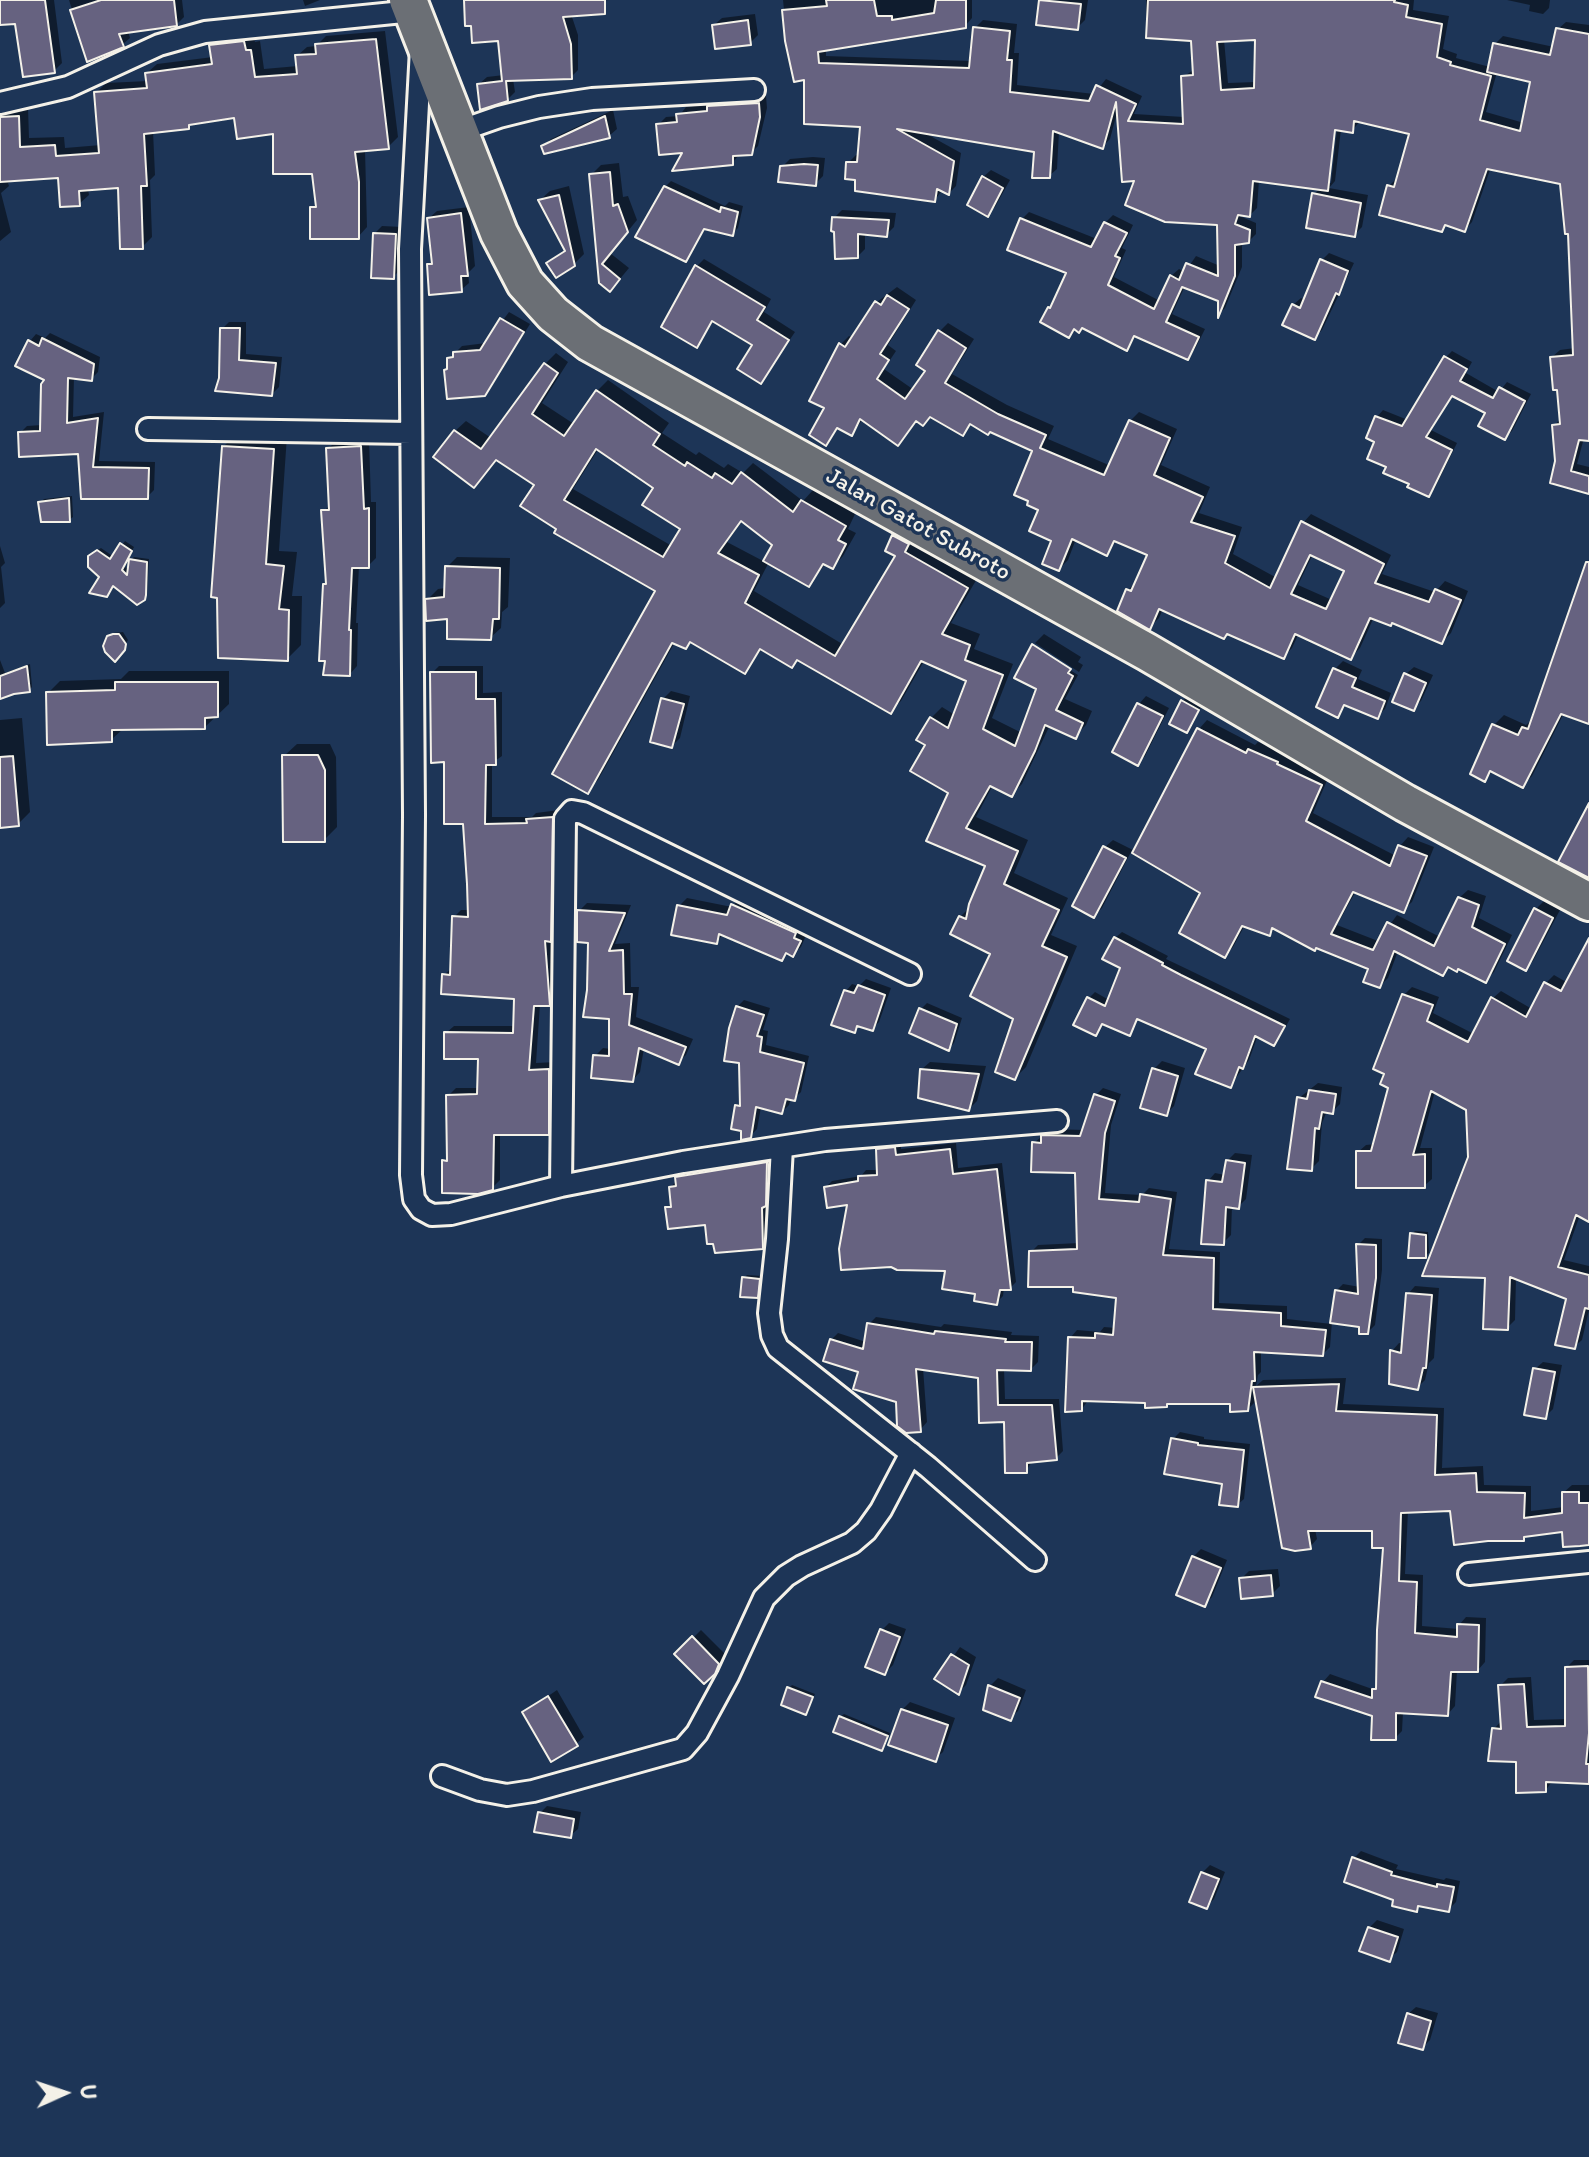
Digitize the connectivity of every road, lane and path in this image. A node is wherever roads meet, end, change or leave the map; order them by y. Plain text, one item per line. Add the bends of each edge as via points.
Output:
1 (414, 16) edge
2 (754, 90) dead end
3 (0, 103) edge
4 (459, 131) junction
5 (148, 429) dead end
6 (411, 433) junction
7 (1589, 902) edge
8 (910, 974) dead end
9 (1057, 1121) dead end
10 (782, 1147) junction
11 (561, 1186) junction
12 (911, 1453) junction
13 (1035, 1560) dead end
14 (1589, 1562) edge
15 (1469, 1574) dead end
16 (442, 1776) dead end

1 - 3 street via 205,32 159,45 68,87
1 - 4 highway, Jalan Gatot Subroto
1 - 6 street
2 - 4 street via 592,99 539,107
4 - 7 highway, Jalan Gatot Subroto via 525,283 590,343
5 - 6 street
6 - 11 street via 414,1199 432,1215 451,1214
8 - 11 street via 572,811 565,819
9 - 10 street
10 - 11 street
10 - 12 street via 769,1313 772,1335 778,1348
12 - 13 street
12 - 16 street via 866,1531 794,1571 764,1598 703,1722 683,1749 507,1795
14 - 15 street

